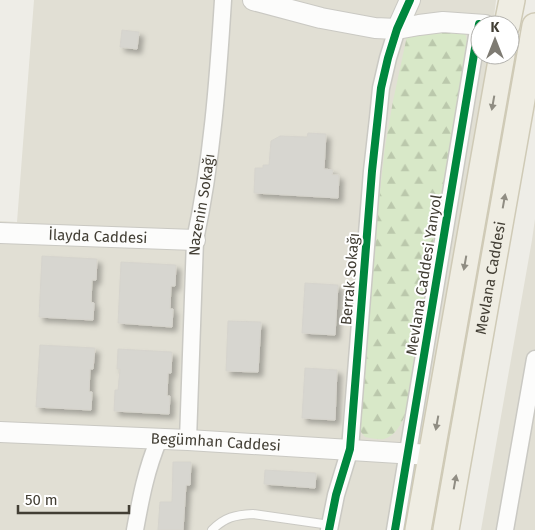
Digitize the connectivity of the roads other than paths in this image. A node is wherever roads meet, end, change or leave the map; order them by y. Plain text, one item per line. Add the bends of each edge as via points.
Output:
1 (223, 0) edge
2 (253, 0) edge
3 (410, 0) edge
4 (512, 0) edge
5 (509, 15) edge
6 (470, 23) edge
7 (397, 29) junction
8 (534, 32) edge
9 (476, 65) edge
10 (500, 65) edge
11 (0, 233) edge
12 (195, 240) junction
13 (535, 359) edge
14 (0, 432) edge
15 (158, 439) junction
16 (188, 440) junction
17 (350, 449) junction
18 (420, 454) junction
19 (330, 527) edge
20 (135, 530) edge
21 (212, 530) edge
22 (396, 530) edge
23 (418, 530) edge
24 (446, 530) edge
25 (506, 530) edge

1 - 12 street, Nazenin Sokağı via 212,141
2 - 7 street via 356,25
3 - 7 street
4 - 5 main road
6 - 7 street via 443,22
7 - 17 street, Berrak Sokağı via 381,88
24 -> 8 main road, Mevlana Caddesi
9 - 18 street, Mevlana Caddesi Yanyol
10 -> 18 main road, Mevlana Caddesi
11 - 12 street, İlayda Caddesi
12 - 16 street, Nazenin Sokağı
13 - 25 street
14 - 15 street, Begümhan Caddesi
15 - 16 street, Begümhan Caddesi
15 - 20 street via 146,472
16 - 17 street, Begümhan Caddesi
17 - 18 street, Begümhan Caddesi
17 - 19 street, Berrak Sokağı
18 - 22 street, Mevlana Caddesi Yanyol
18 - 23 main road, Mevlana Caddesi
19 - 21 lane via 253,514 225,519

